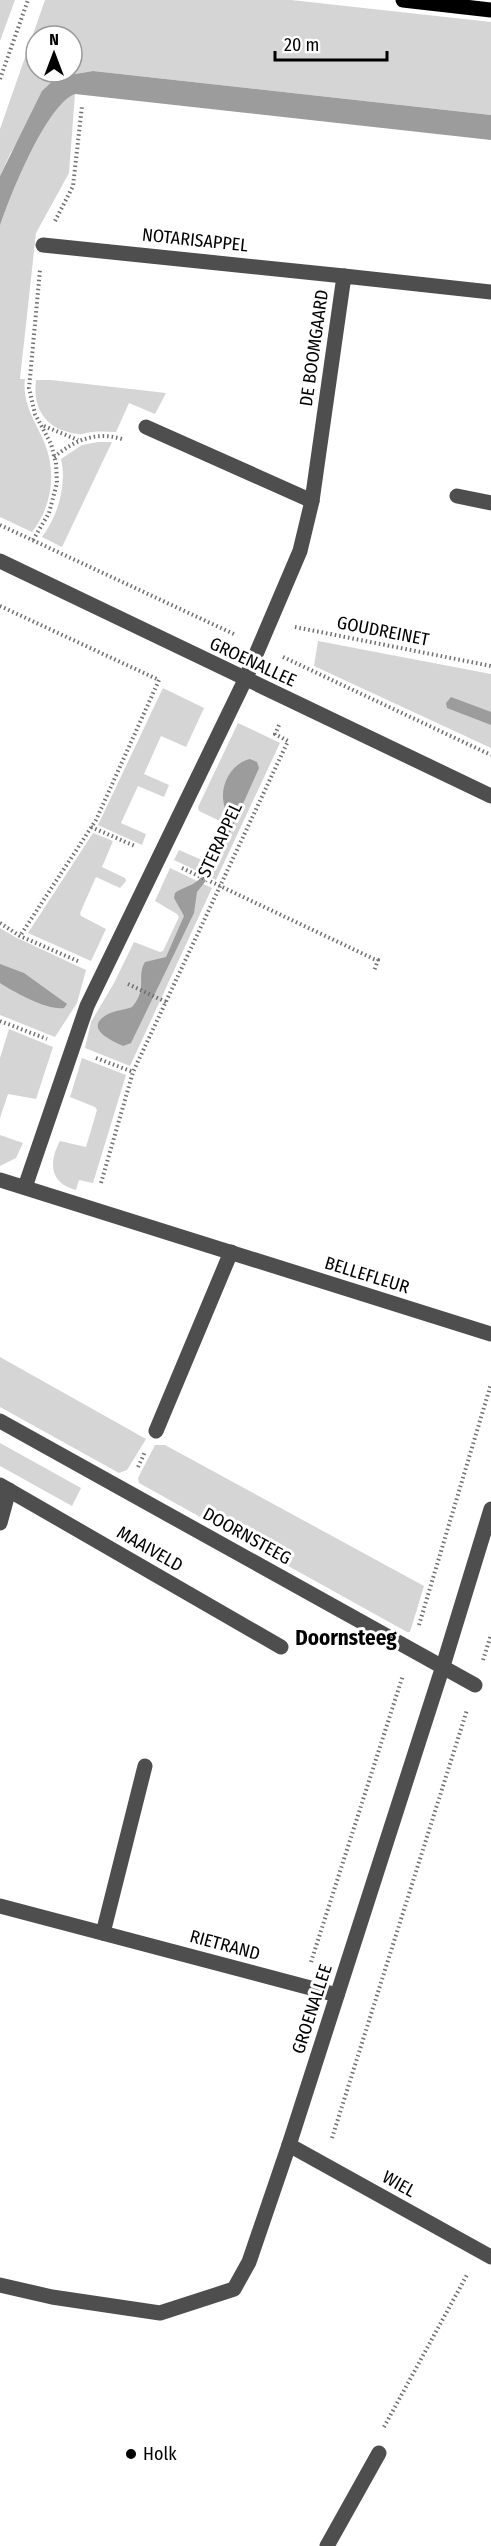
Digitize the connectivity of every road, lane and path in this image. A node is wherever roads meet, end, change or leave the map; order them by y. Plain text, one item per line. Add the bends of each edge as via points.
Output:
1 (28, 0) edge
2 (403, 0) edge
3 (491, 10) edge
4 (0, 79) edge
5 (43, 245) dead end
6 (344, 276) junction
7 (491, 292) edge
8 (31, 375) dead end
9 (43, 426) junction
10 (146, 427) joint
11 (78, 440) junction
12 (54, 457) junction
13 (458, 496) dead end
14 (312, 501) junction
15 (491, 503) edge
16 (33, 540) dead end
17 (0, 561) edge
18 (0, 606) edge
19 (269, 622) junction
20 (491, 666) edge
21 (245, 680) junction
22 (290, 701) junction
23 (491, 796) edge
24 (192, 873) dead end
25 (220, 886) junction
26 (0, 923) edge
27 (20, 936) junction
28 (374, 971) dead end
29 (103, 973) junction
30 (166, 1002) junction
31 (0, 1180) edge
32 (25, 1187) junction
33 (93, 1209) junction
34 (231, 1252) junction
35 (491, 1334) edge
36 (491, 1384) edge
37 (0, 1421) edge
38 (156, 1431) dead end
39 (5, 1487) edge
40 (491, 1509) edge
41 (0, 1523) edge
42 (281, 1647) dead end
43 (412, 1649) junction
44 (443, 1666) junction
45 (475, 1684) joint
46 (145, 1766) dead end
47 (0, 1906) edge
48 (103, 1933) junction
49 (304, 1986) junction
50 (337, 1995) junction
51 (289, 2145) junction
52 (324, 2165) junction
53 (488, 2255) edge
54 (0, 2285) edge
55 (379, 2453) joint
56 (327, 2546) edge

1 - 4 path
2 - 3 main road
5 - 6 street, NOTARISAPPEL
6 - 7 street, DE BOOMGAARD
6 - 14 street, DE BOOMGAARD
8 - 9 path via 30,399
9 - 11 path
9 - 12 path
10 - 11 path via 136,445 107,435
10 - 14 street
11 - 12 path
12 - 16 path via 54,498 50,513
13 - 15 street
14 - 19 street, DE BOOMGAARD via 300,551
17 - 21 street, GROENALLEE
18 - 27 path via 159,680 96,820
19 - 20 path, GOUDREINET
19 - 21 street, DE BOOMGAARD
21 - 22 street, GROENALLEE
21 - 29 street
22 - 23 street, GROENALLEE
22 - 25 path, STERAPPEL via 275,734 288,741
24 - 25 path
25 - 28 path via 378,960
25 - 30 path, STERAPPEL
26 - 27 path
27 - 29 path
29 - 30 path
29 - 32 street via 87,1006
30 - 33 path, STERAPPEL via 133,1072
31 - 32 street, BELLEFLEUR
32 - 33 street, BELLEFLEUR
33 - 34 street, BELLEFLEUR
34 - 35 street, BELLEFLEUR
34 - 38 street
36 - 43 path
37 - 43 street, DOORNSTEEG
39 - 41 street
39 - 42 street, MAAIVELD
40 - 44 street, GROENALLEE
43 - 44 street, DOORNSTEEG
43 - 49 path
44 - 45 street, DOORNSTEEG
44 - 50 street, GROENALLEE
45 - 52 path
46 - 48 street
47 - 48 street, RIETRAND
48 - 49 street, RIETRAND
49 - 50 street, RIETRAND
50 - 51 street, GROENALLEE
51 - 52 street, WIEL
51 - 54 street, GROENALLEE via 249,2262 234,2289 160,2313
52 - 53 street, WIEL
53 - 55 path via 377,2441
55 - 56 street

